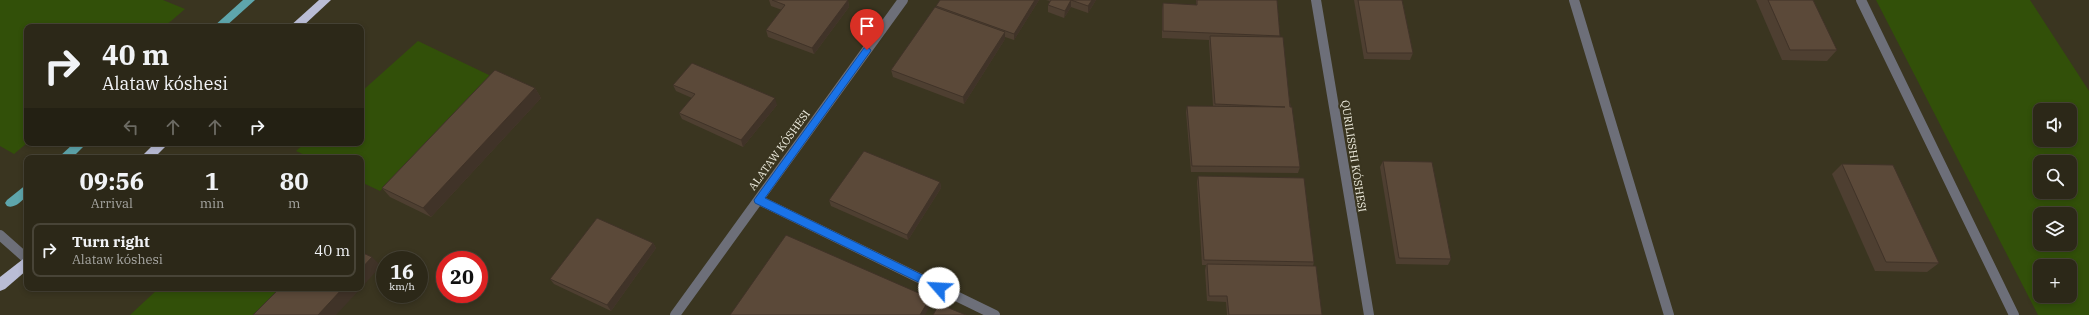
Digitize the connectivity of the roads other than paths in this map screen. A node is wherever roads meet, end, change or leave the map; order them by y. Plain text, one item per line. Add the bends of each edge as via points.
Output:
1 (326, 0) edge
2 (903, 0) edge
3 (1316, 0) edge
4 (1574, 0) edge
5 (1861, 0) edge
6 (298, 24) edge
7 (160, 146) edge
8 (149, 155) edge
9 (758, 200) junction
10 (0, 235) edge
11 (24, 256) edge
12 (24, 265) edge
13 (0, 285) edge
14 (675, 315) edge
15 (995, 315) edge
16 (1369, 315) edge
17 (1669, 315) edge
18 (2014, 315) edge

1 - 6 highway
2 - 9 street, ALATAW KÓSHESI
3 - 16 street
4 - 17 street
5 - 18 street
7 - 8 highway
9 - 14 street, ALATAW KÓSHESI
9 - 15 street
10 - 11 street
12 - 13 highway

